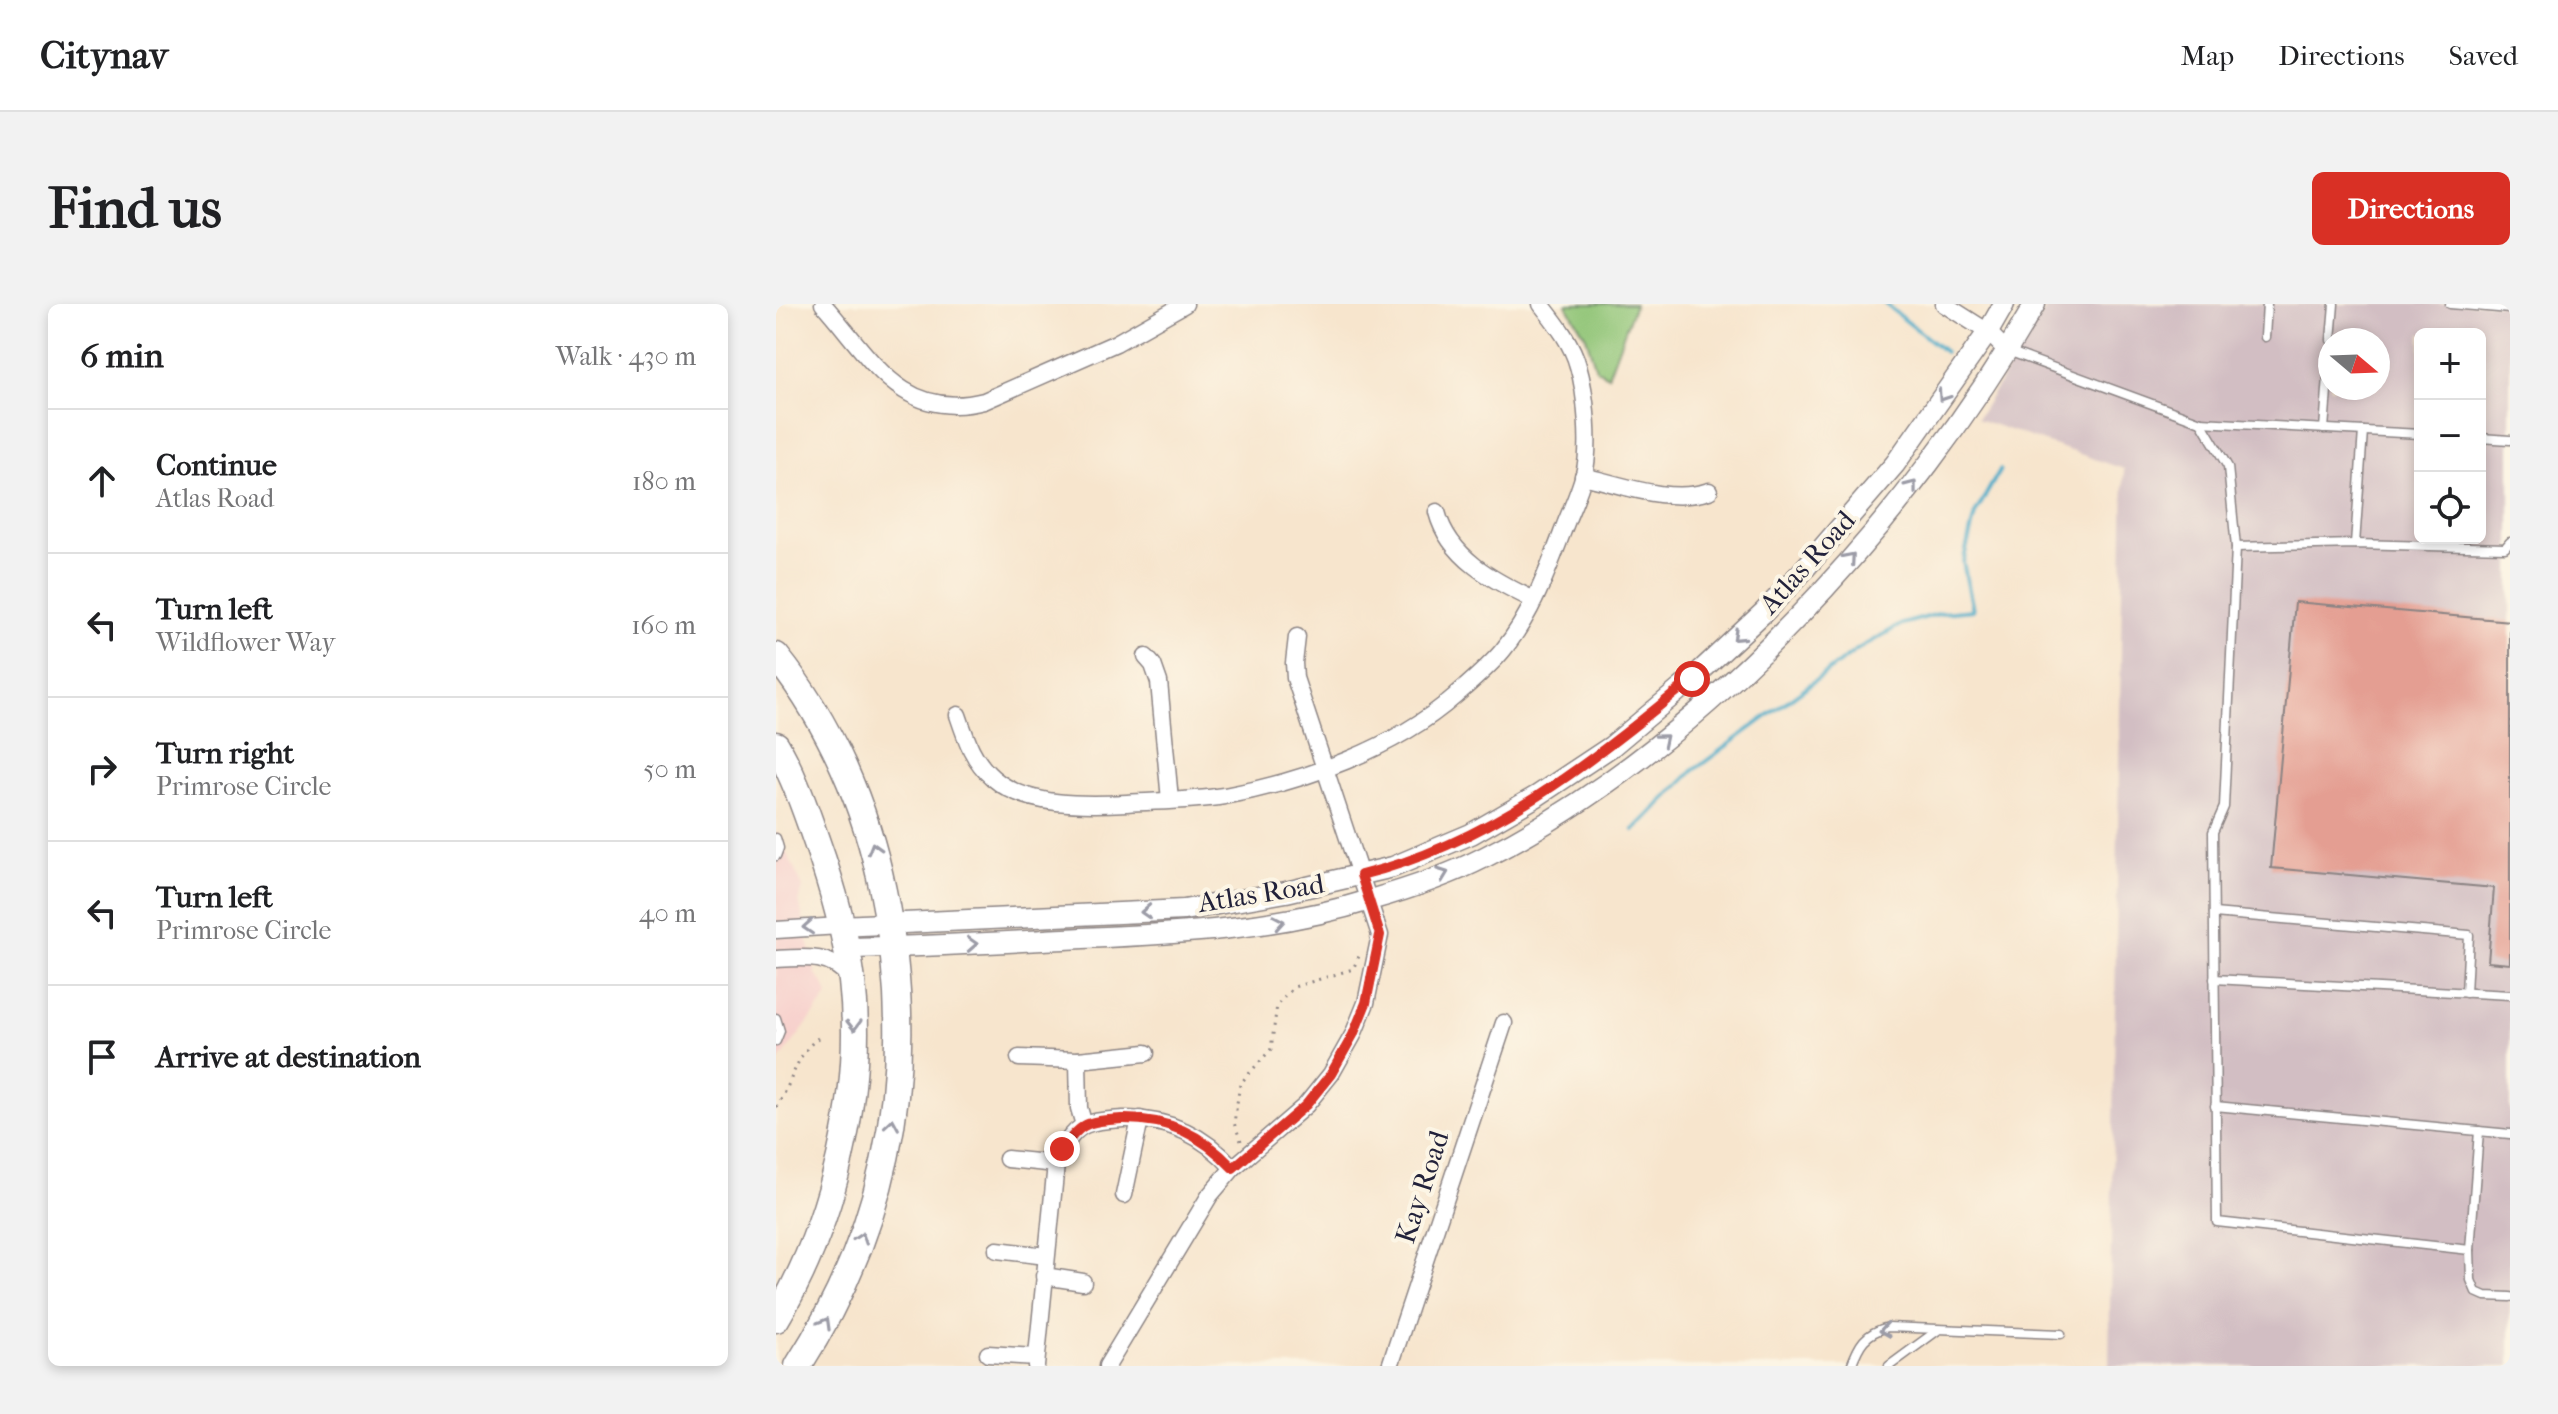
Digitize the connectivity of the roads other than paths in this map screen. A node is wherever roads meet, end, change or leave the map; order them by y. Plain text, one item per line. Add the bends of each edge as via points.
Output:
1 (1185, 304) edge
2 (1541, 304) edge
3 (1944, 304) edge
4 (2004, 304) edge
5 (2035, 304) edge
6 (2267, 304) edge
7 (2334, 304) edge
8 (2450, 304) edge
9 (826, 305) edge
10 (2510, 309) edge
11 (2332, 328) edge
12 (1988, 332) junction
13 (2265, 337) dead end
14 (2007, 351) junction
15 (2326, 400) edge
16 (2201, 422) junction
17 (2324, 429) junction
18 (2363, 431) junction
19 (2414, 434) edge
20 (2486, 438) edge
21 (2510, 440) edge
22 (1583, 476) junction
23 (1709, 491) dead end
24 (1437, 512) dead end
25 (2510, 542) edge
26 (2355, 544) junction
27 (2236, 547) junction
28 (1534, 600) junction
29 (1297, 637) dead end
30 (776, 656) edge
31 (1146, 657) dead end
32 (958, 715) dead end
33 (776, 745) edge
34 (1324, 769) junction
35 (1170, 800) junction
36 (776, 838) edge
37 (776, 856) edge
38 (1361, 875) junction
39 (1370, 901) junction
40 (2214, 913) junction
41 (776, 931) edge
42 (892, 936) junction
43 (842, 937) junction
44 (776, 951) edge
45 (776, 959) edge
46 (2214, 979) junction
47 (852, 981) junction
48 (2466, 993) junction
49 (2510, 995) edge
50 (776, 1018) edge
51 (1504, 1023) dead end
52 (776, 1041) edge
53 (1146, 1053) dead end
54 (1019, 1058) dead end
55 (1078, 1060) junction
56 (2215, 1106) junction
57 (1140, 1119) junction
58 (1084, 1125) junction
59 (2479, 1131) junction
60 (2510, 1134) edge
61 (1007, 1159) dead end
62 (1056, 1164) junction
63 (1233, 1168) junction
64 (1124, 1195) dead end
65 (997, 1250) dead end
66 (2470, 1250) junction
67 (1046, 1256) junction
68 (1044, 1276) junction
69 (1083, 1282) dead end
70 (2510, 1297) edge
71 (776, 1319) edge
72 (1939, 1330) junction
73 (2061, 1334) dead end
74 (988, 1354) dead end
75 (1036, 1362) edge
76 (798, 1366) edge
77 (1107, 1366) edge
78 (1390, 1366) edge
79 (1851, 1366) edge
80 (1889, 1366) edge

1 - 9 street via 1116,343 967,405 934,402 897,388
2 - 22 street via 1578,364 1586,435
3 - 12 street
4 - 12 street, Atlas Road
5 - 14 street, Atlas Road
6 - 13 lane
7 - 11 lane
8 - 10 lane
12 - 14 street
12 -> 38 street, Atlas Road via 1895,464 1800,574 1692,679 1612,746 1514,811 1393,867
14 - 16 lane
39 -> 14 street, Atlas Road via 1483,859 1551,820 1628,768 1710,700 1810,602 1910,489
15 - 17 lane
16 - 17 lane
16 - 27 lane via 2228,467
17 - 18 lane
18 - 19 lane
18 - 26 lane
20 - 21 lane
22 - 23 street via 1673,496
22 - 28 street
24 - 28 street via 1441,529 1468,560
25 - 26 lane via 2505,548
26 - 27 lane
27 - 40 lane via 2224,807 2213,832
28 - 34 street via 1503,650 1454,697 1395,738
29 - 34 street via 1295,678
42 -> 30 highway via 874,847 850,782 825,730
31 - 35 street via 1159,682
32 - 35 street via 976,759 993,779 1015,792 1097,804
33 - 43 highway via 805,807
34 - 35 street via 1220,797
34 - 38 street
36 - 37 lane
38 - 39 street
38 -> 42 street, Atlas Road via 1184,910
42 -> 39 street, Atlas Road via 1213,932
39 - 63 street via 1380,935 1366,1003 1353,1035 1306,1105
40 - 46 lane
40 - 48 lane via 2469,935
43 -> 41 street, Atlas Road
42 - 43 street, Atlas Road
76 -> 42 highway via 848,1277 890,1137 900,1046
43 - 44 street, Atlas Road
43 - 47 highway
45 - 47 street via 826,960
46 - 48 lane
46 - 56 lane
47 -> 71 highway via 854,1056 841,1143 805,1263
48 - 49 lane
50 - 52 lane
51 - 78 street, Kay Road
53 - 55 street
54 - 55 street
55 - 58 street
56 - 59 lane
56 - 66 lane via 2219,1224
57 - 58 street
57 - 63 street via 1177,1126
57 - 64 street
58 - 62 street
59 - 60 lane
59 - 66 lane
61 - 62 street
62 - 67 street
63 - 77 street via 1196,1217
65 - 67 street
66 - 70 lane via 2476,1292
67 - 68 street
68 - 69 street
68 - 75 street
72 - 73 lane
72 -> 79 lane via 1872,1331
72 - 80 lane
74 - 75 street

